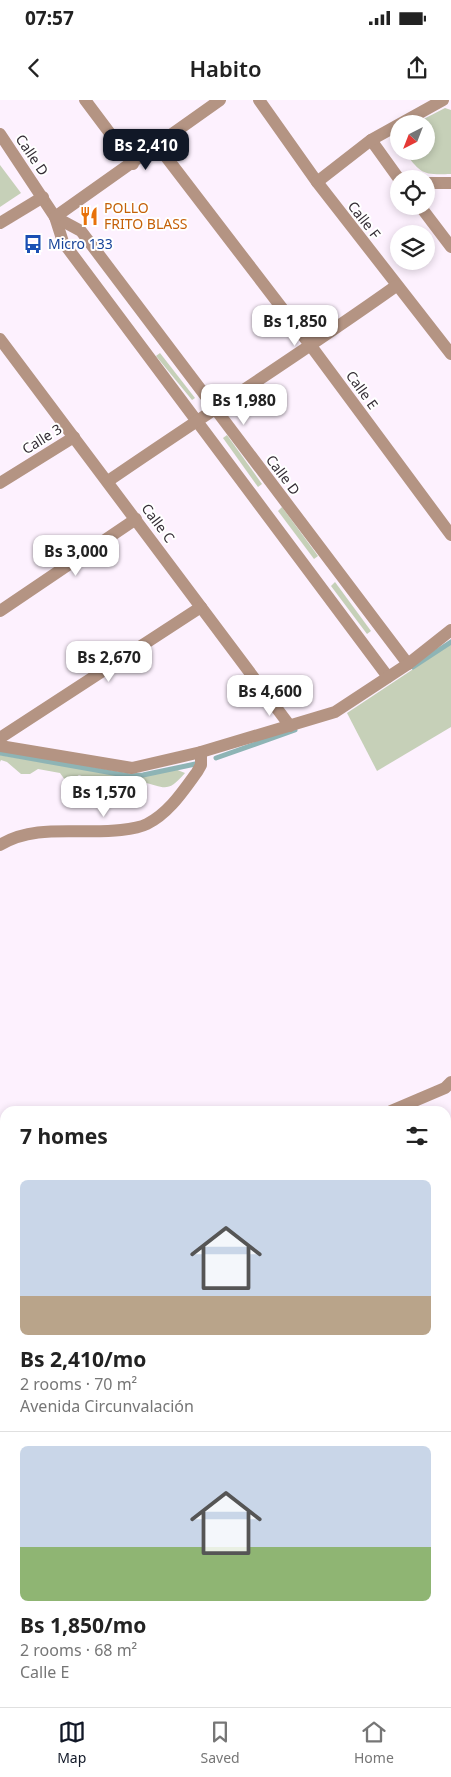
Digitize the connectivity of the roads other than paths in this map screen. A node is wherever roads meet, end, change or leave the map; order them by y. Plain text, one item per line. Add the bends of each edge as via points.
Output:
1 (85, 100) edge
2 (220, 100) edge
3 (259, 100) edge
4 (443, 100) edge
5 (0, 134) edge
6 (371, 140) junction
7 (158, 145) junction
8 (133, 164) junction
9 (393, 170) edge
10 (316, 182) junction
11 (435, 183) edge
12 (451, 183) edge
13 (43, 197) junction
14 (427, 215) edge
15 (55, 217) junction
16 (0, 223) edge
17 (451, 247) edge
18 (396, 286) junction
19 (0, 339) edge
20 (311, 346) junction
21 (4, 352) edge
22 (451, 354) edge
23 (214, 408) junction
24 (197, 420) junction
25 (74, 437) junction
26 (108, 481) junction
27 (0, 483) edge
28 (136, 519) junction
29 (451, 535) edge
30 (201, 606) junction
31 (0, 611) edge
32 (451, 630) edge
33 (408, 664) junction
34 (388, 677) junction
35 (290, 726) junction
36 (0, 738) edge
37 (0, 746) edge
38 (201, 752) junction
39 (0, 845) edge
40 (451, 1082) edge
41 (403, 1106) edge

1 - 8 street
2 - 7 street
3 - 10 street, Calle F
4 - 6 street
5 - 13 street, Calle D
6 - 9 street
6 - 10 street
7 - 8 street
7 - 20 street, Calle E
8 - 15 street
10 - 18 street, Calle F
11 - 12 street
13 - 15 street, Calle D
13 - 16 street
14 - 17 street
15 - 23 street, Calle D via 81,231
15 - 24 street, Calle D via 63,242
18 - 20 street
18 - 22 street, Calle F
19 - 21 street, Calle C
20 - 23 street
20 - 29 street, Calle E
21 - 25 street, Calle C
23 - 24 street
23 - 33 street, Calle D
24 - 26 street
24 - 34 street, Calle D
25 - 26 street, Calle C
25 - 27 street, Calle 3
26 - 28 street, Calle C
28 - 30 street, Calle C
28 - 31 street
30 - 35 street, Calle C
30 - 36 street
32 - 33 street
33 - 34 street
34 - 35 street via 335,712
35 - 38 street
37 - 38 street via 132,768
38 - 39 street via 198,772 168,809 147,824 113,831 27,833
40 - 41 street via 445,1088

